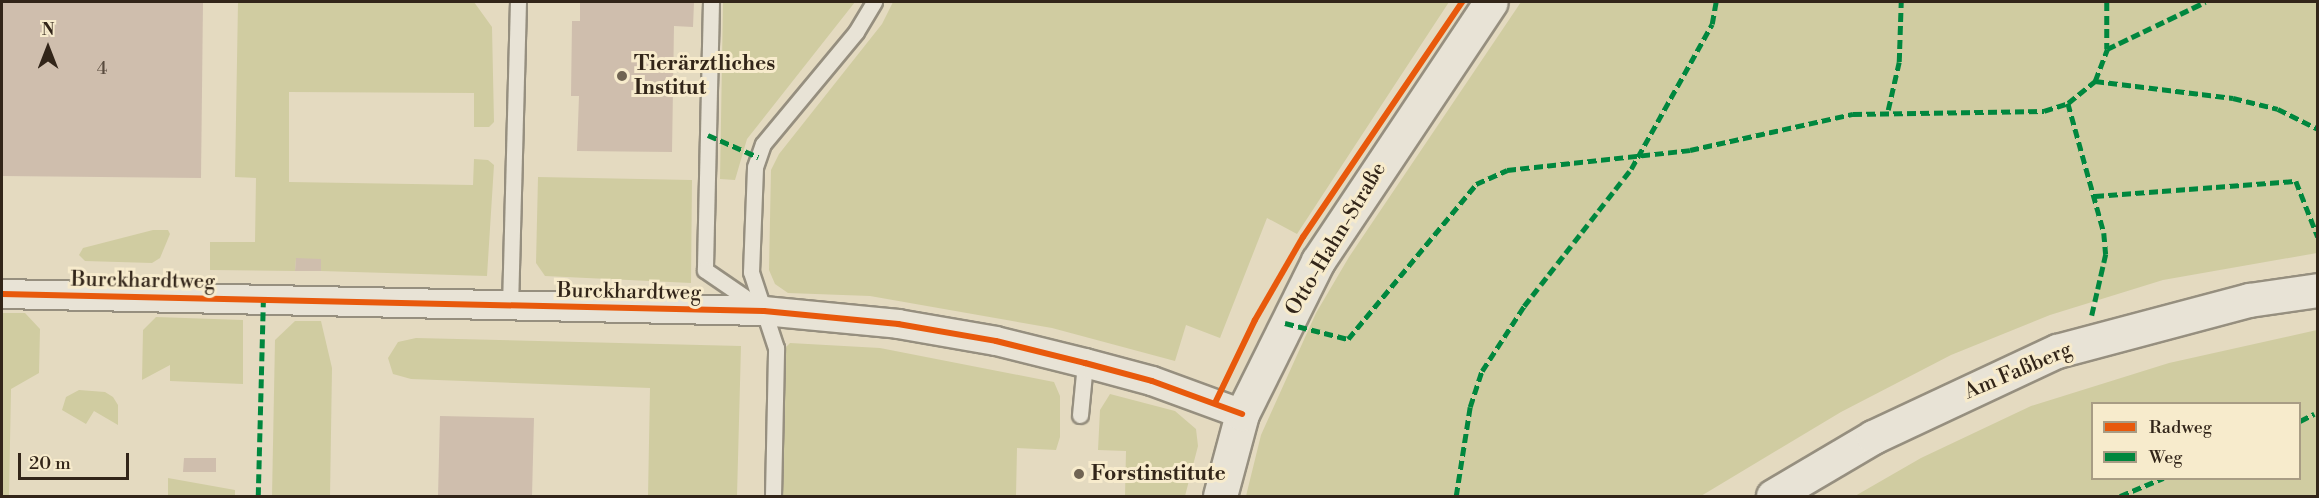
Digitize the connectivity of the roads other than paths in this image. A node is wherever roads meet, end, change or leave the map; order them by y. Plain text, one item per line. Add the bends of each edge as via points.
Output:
1 (518, 2) edge
2 (711, 2) edge
3 (874, 2) edge
4 (1491, 2) edge
5 (2318, 290) edge
6 (2, 294) edge
7 (510, 307) junction
8 (764, 311) junction
9 (1085, 363) junction
10 (1242, 414) junction
11 (1080, 415) dead end
12 (772, 496) edge
13 (1220, 496) edge
14 (1773, 496) edge

1 - 7 lane
2 - 8 lane via 705,270
3 - 8 lane via 856,32 763,144 758,157 753,181 751,272
4 - 10 street, Otto-Hahn-Straße via 1318,261
5 - 14 street, Am Faßberg via 2249,300 2057,351 1873,437
6 - 7 street, Burckhardtweg
7 - 8 street, Burckhardtweg
8 - 9 street, Burckhardtweg via 898,324 996,341
8 - 12 lane via 776,348
9 - 10 street, Burckhardtweg via 1152,381
9 - 11 lane
10 - 13 street, Otto-Hahn-Straße

